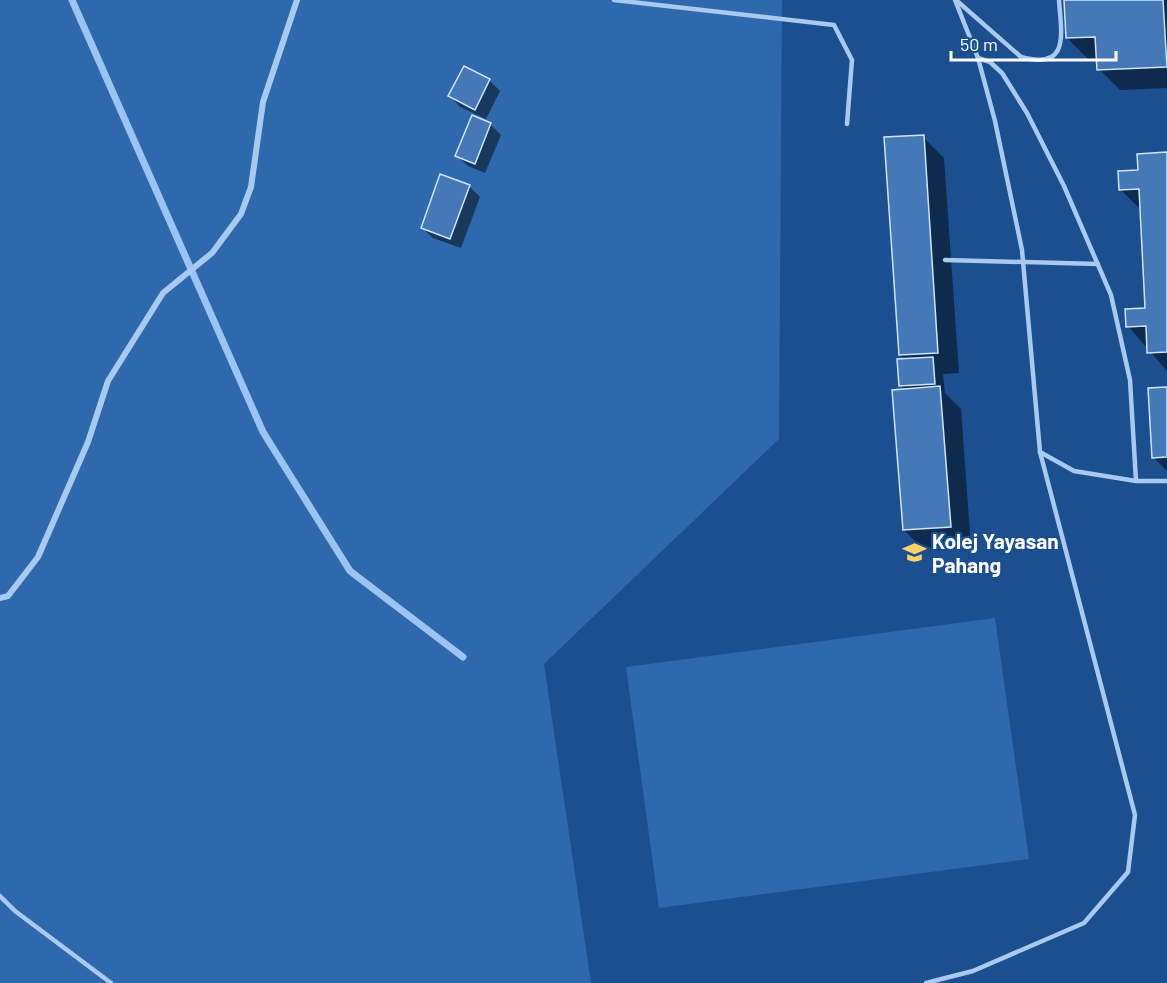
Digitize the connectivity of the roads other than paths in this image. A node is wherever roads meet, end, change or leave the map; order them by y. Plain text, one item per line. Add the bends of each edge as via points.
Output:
1 (297, 0) edge
2 (614, 0) edge
3 (955, 0) edge
4 (1059, 0) edge
5 (978, 58) junction
6 (847, 124) dead end
7 (945, 260) dead end
8 (1023, 262) junction
9 (1098, 264) junction
10 (1040, 452) junction
11 (1136, 481) junction
12 (1167, 481) edge
13 (0, 598) edge
14 (0, 896) edge
15 (111, 983) edge
16 (927, 983) edge

1 - 13 street via 263,102 248,196 241,214 213,253 162,292 108,381 88,442 38,557 8,596
2 - 6 lane via 834,26 852,60
3 - 4 lane via 1021,57 1033,60 1046,59 1062,44
3 - 5 lane
5 - 8 lane via 995,121
5 - 9 lane via 1002,73 1027,113
7 - 8 lane
8 - 9 lane
8 - 10 lane
9 - 11 lane via 1111,296 1130,380
10 - 11 lane via 1074,471
10 - 16 lane via 1135,815 1128,872 1084,923 973,971
11 - 12 lane
14 - 15 lane

